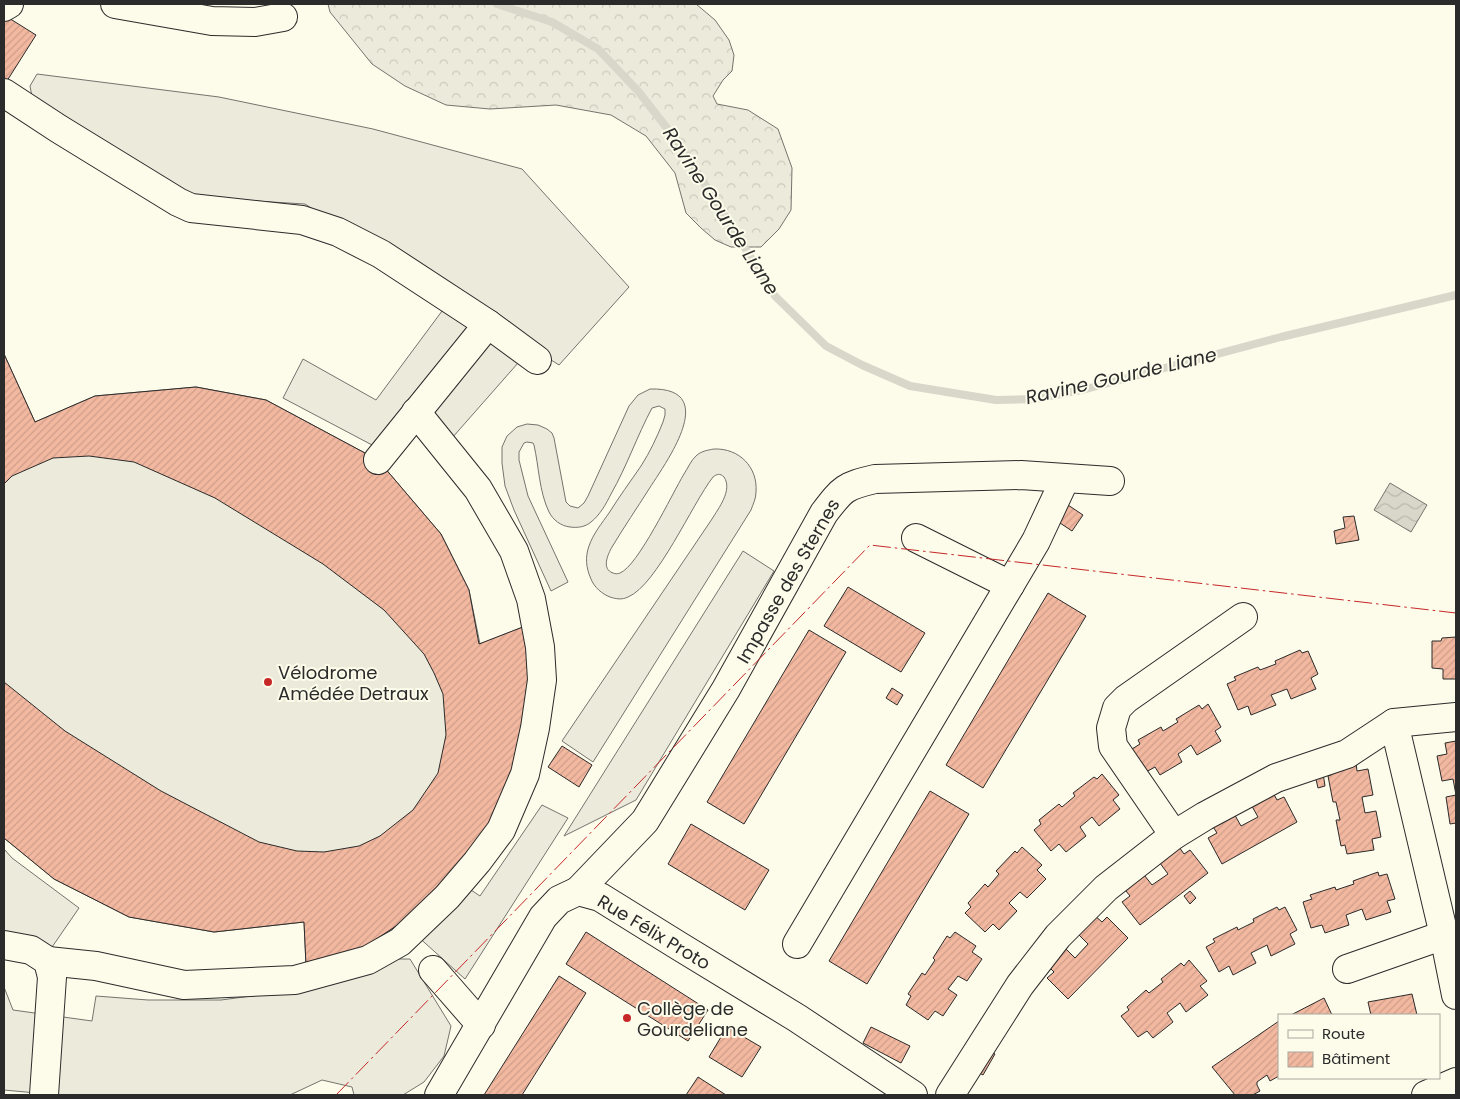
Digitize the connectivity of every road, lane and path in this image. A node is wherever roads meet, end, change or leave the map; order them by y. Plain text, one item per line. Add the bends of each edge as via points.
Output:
1 (9, 4) edge
2 (115, 4) edge
3 (4, 7) edge
4 (283, 17) dead end
5 (4, 93) edge
6 (488, 324) junction
7 (537, 360) dead end
8 (416, 412) junction
9 (378, 460) dead end
10 (1065, 479) junction
11 (1110, 481) dead end
12 (916, 538) dead end
13 (1010, 585) junction
14 (1243, 617) dead end
15 (1456, 717) edge
16 (1394, 723) junction
17 (1174, 835) junction
18 (578, 891) junction
19 (1450, 935) edge
20 (797, 944) dead end
21 (4, 945) edge
22 (48, 961) junction
23 (1348, 969) dead end
24 (433, 970) dead end
25 (1456, 995) edge
26 (481, 1025) junction
27 (1456, 1082) edge
28 (44, 1095) edge
29 (439, 1095) edge
30 (913, 1095) edge
31 (950, 1095) edge
32 (1426, 1095) edge

1 - 3 street
2 - 4 street via 212,21 256,22
5 - 6 street via 178,202 191,208 302,220 338,232 382,254
6 - 7 street
6 - 8 street
8 - 9 street
8 - 22 street via 478,489 514,551 531,599 542,680 525,774 501,830 447,897 400,942 368,960 295,980 184,984 96,966
10 - 11 street, Impasse des Sternes
10 - 13 street via 1036,541
10 - 18 street, Impasse des Sternes via 1020,475 875,479 852,484 840,492 824,512 726,689 645,821
12 - 13 street
13 - 20 street
14 - 17 street via 1117,708 1111,728 1114,746
15 - 16 street
16 - 17 street via 1346,754 1276,778
16 - 19 street
17 - 31 street via 1106,888 1058,936 1020,985
18 - 26 street, Rue Félix Proto via 559,900 544,918
18 - 30 street, Rue Félix Proto via 600,897 797,1018
19 - 23 street
19 - 25 street
21 - 22 street via 31,950
22 - 28 street via 52,977
24 - 26 street
26 - 29 street, Rue Félix Proto
27 - 32 street

